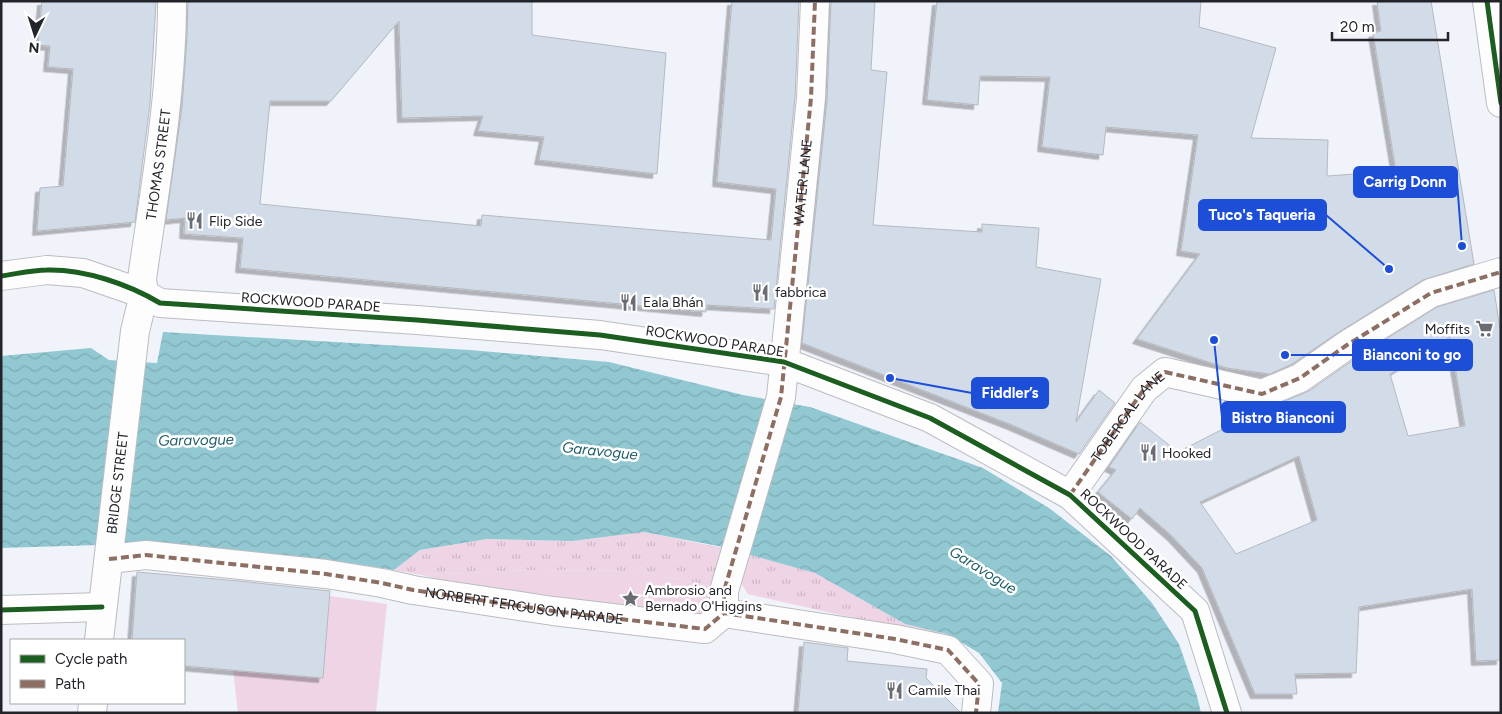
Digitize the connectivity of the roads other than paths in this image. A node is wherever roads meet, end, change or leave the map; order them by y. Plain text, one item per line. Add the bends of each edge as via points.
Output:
1 (172, 1) edge
2 (815, 1) edge
3 (1486, 1) edge
4 (1501, 103) edge
5 (1501, 272) edge
6 (1, 276) edge
7 (144, 294) junction
8 (136, 326) joint
9 (784, 362) junction
10 (1070, 495) junction
11 (110, 555) junction
12 (724, 602) junction
13 (102, 608) junction
14 (1, 610) edge
15 (99, 639) edge
16 (976, 713) edge
17 (1227, 713) edge

1 - 7 street, THOMAS STREET via 172,40 142,279
2 - 9 street, WATER LANE via 811,98
3 - 4 street
5 - 10 street, TOBERGAL LANE via 1430,292 1300,378 1262,394 1166,372 1144,390
6 - 7 street, ROCKWOOD PARADE via 47,270 83,273
7 - 8 street, THOMAS STREET
7 - 9 street, ROCKWOOD PARADE via 160,303 600,335
8 - 11 street, BRIDGE STREET
9 - 10 street, ROCKWOOD PARADE via 930,418
9 - 12 street, WATER LANE via 781,397
10 - 17 street, ROCKWOOD PARADE via 1194,611
11 - 12 street, NORBERT FERGUSON PARADE via 146,555 326,574 413,590 705,629
11 - 13 street, BRIDGE STREET
12 - 16 street via 948,650 979,684
13 - 14 street
13 - 15 street, BRIDGE STREET

